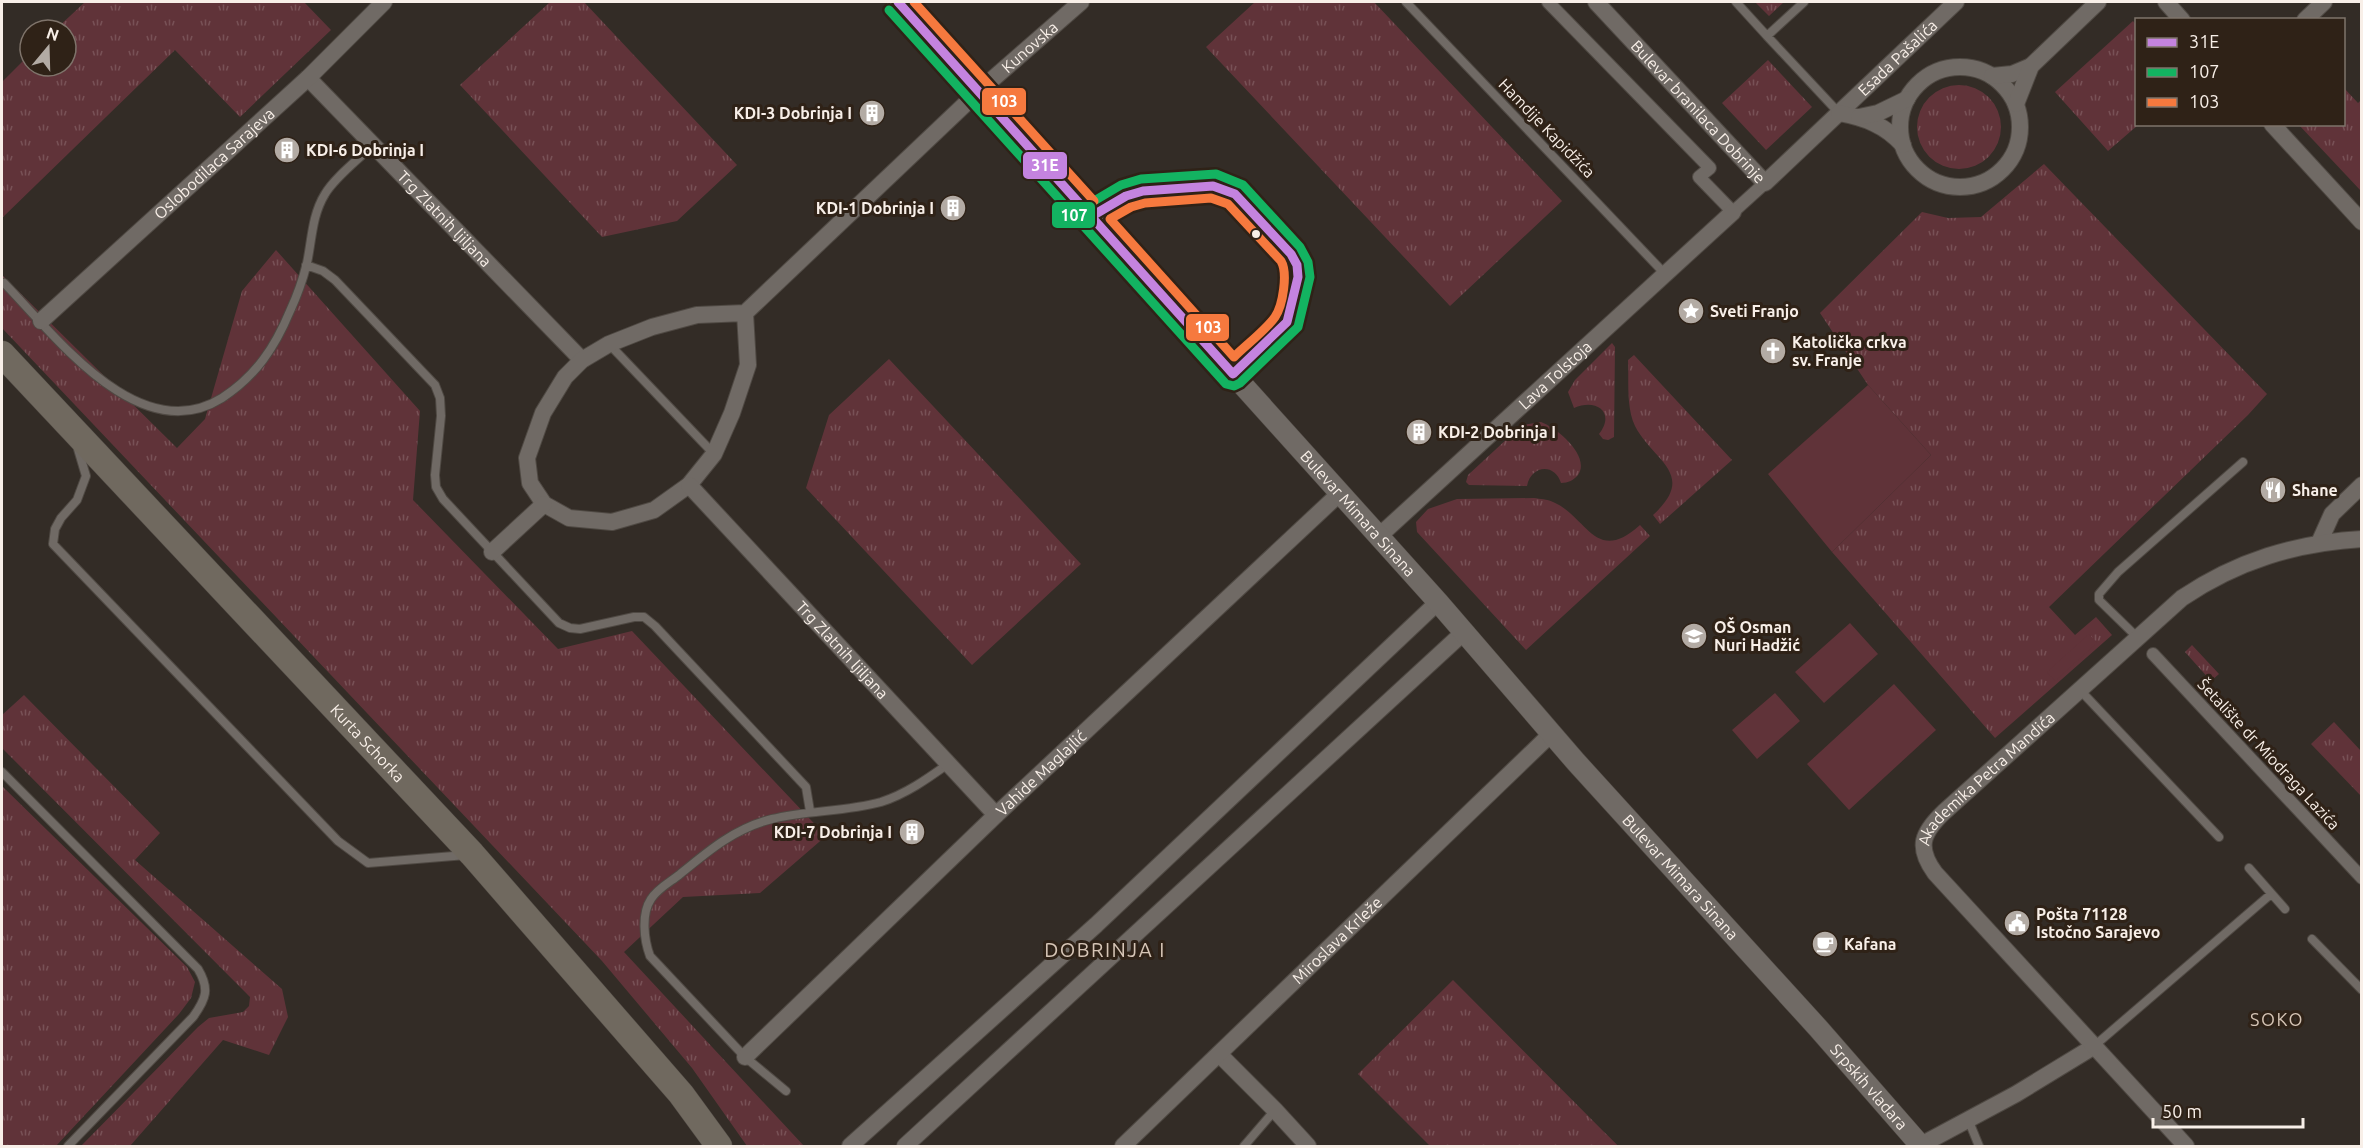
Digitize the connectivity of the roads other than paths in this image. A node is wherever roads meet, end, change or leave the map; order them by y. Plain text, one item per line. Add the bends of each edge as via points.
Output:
1 (384, 2) edge
2 (898, 2) edge
3 (1081, 2) edge
4 (1406, 2) edge
5 (1548, 2) edge
6 (1596, 2) edge
7 (1736, 2) edge
8 (1804, 2) edge
9 (1956, 2) edge
10 (2098, 2) edge
11 (2166, 2) edge
12 (2325, 2) edge
13 (2180, 18) edge
14 (2307, 18) edge
15 (1767, 36) junction
16 (2031, 66) junction
17 (1992, 76) junction
18 (308, 78) junction
19 (980, 91) junction
20 (1907, 99) junction
21 (2016, 104) junction
22 (1839, 113) junction
23 (1858, 117) junction
24 (2274, 126) edge
25 (373, 145) junction
26 (1903, 145) junction
27 (1765, 183) junction
28 (1733, 212) junction
29 (1092, 216) junction
30 (2361, 222) edge
31 (306, 265) junction
32 (1667, 275) junction
33 (4, 284) dead end
34 (745, 313) junction
35 (41, 321) junction
36 (609, 344) junction
37 (2, 354) edge
38 (582, 360) junction
39 (1233, 374) junction
40 (69, 426) junction
41 (714, 454) junction
42 (2243, 462) dead end
43 (689, 485) junction
44 (2361, 485) edge
45 (1340, 494) junction
46 (544, 504) junction
47 (1378, 537) junction
48 (2361, 539) edge
49 (2319, 543) junction
50 (492, 552) junction
51 (1438, 602) junction
52 (1464, 632) junction
53 (2137, 638) junction
54 (2153, 654) dead end
55 (2079, 689) junction
56 (1551, 734) junction
57 (948, 764) junction
58 (2, 772) edge
59 (810, 811) junction
60 (996, 815) junction
61 (2219, 837) dead end
62 (472, 854) junction
63 (2248, 868) dead end
64 (2361, 878) edge
65 (2271, 894) junction
66 (2284, 909) dead end
67 (2312, 939) dead end
68 (2361, 990) edge
69 (1818, 1028) joint
70 (2093, 1047) junction
71 (1219, 1054) junction
72 (745, 1057) junction
73 (786, 1091) dead end
74 (1275, 1110) junction
75 (1968, 1119) junction
76 (68, 1146) edge
77 (718, 1146) edge
78 (849, 1146) edge
79 (905, 1146) edge
80 (1123, 1146) edge
81 (1244, 1146) edge
82 (1308, 1146) edge
83 (1920, 1146) edge
84 (1979, 1146) edge
85 (2186, 1146) edge

1 - 18 street, Oslobodilaca Sarajeva
2 - 19 street, Bulevar Mimara Sinana
3 - 19 street, Kunovska
4 - 32 lane, Hamdije Kapidžića
5 - 28 street, Bulevar branilaca Dobrinje via 1710,168 1699,177
6 - 27 street, Bulevar branilaca Dobrinje
7 - 15 lane
8 - 15 lane
9 - 22 street, Esada Pašalića
10 - 16 street
11 - 13 street
12 - 14 street
15 - 22 lane
16 - 17 street via 2012,74
16 - 21 street
17 - 20 street via 1961,66 1944,69 1916,85
17 - 21 street
18 - 25 street, Trg Zlatnih ljiljana
18 - 35 street, Oslobodilaca Sarajeva
19 - 29 street, Bulevar Mimara Sinana
19 - 34 street
20 - 23 street via 1878,113
20 - 26 street via 1900,121
21 - 26 street via 2019,142 2012,157 2002,170 1974,185 1958,187 1928,177 1915,166
22 - 23 street
22 - 27 street, Esada Pašalića
23 - 26 street via 1885,128
24 - 30 street
25 - 31 lane via 327,191 316,212
25 - 38 street, Trg Zlatnih ljiljana
27 - 28 street, Bulevar branilaca Dobrinje
28 - 32 street, Lava Tolstoja
29 - 39 street, Bulevar Mimara Sinana
29 - 39 lane via 1143,191 1214,186 1235,194 1291,254 1298,277 1287,322
31 - 35 lane via 272,349 255,372 217,401 183,412 147,405 110,387 87,370
31 - 50 lane via 335,280 435,385 441,416 436,487
32 - 47 street, Lava Tolstoja
33 - 35 lane
34 - 36 street via 697,315
34 - 41 street via 748,365
36 - 38 street
36 - 41 lane
37 - 40 main road, Kurta Schorka
38 - 46 street via 565,377 543,413 527,458 530,483
39 - 45 street, Bulevar Mimara Sinana
40 - 62 main road, Kurta Schorka
40 - 62 lane via 86,476 77,500 61,518 53,544 338,841 368,863
41 - 43 street
42 - 53 lane via 2100,592 2099,600
43 - 46 street via 654,510 612,522 569,518
43 - 57 street, Trg Zlatnih ljiljana
44 - 49 street via 2332,514
45 - 47 street, Bulevar Mimara Sinana
45 - 60 street, Vahide Maglajlić
46 - 50 street
47 - 51 street, Bulevar Mimara Sinana
48 - 49 street, Akademika Petra Mandića
49 - 53 street, Akademika Petra Mandića via 2274,552 2227,571 2182,598
50 - 59 lane via 551,616 570,628 644,617 806,787
51 - 52 street, Bulevar Mimara Sinana
51 - 78 street via 1096,925
52 - 56 street, Bulevar Mimara Sinana
52 - 79 street
53 - 55 street, Akademika Petra Mandića
54 - 64 street, Šetalište dr Miodraga Lazića
55 - 61 lane
55 - 70 street, Akademika Petra Mandića via 1929,825 1923,847 1935,873
56 - 69 street, Bulevar Mimara Sinana
56 - 71 street, Miroslava Krleže
57 - 59 lane via 911,789 881,802
57 - 60 street, Trg Zlatnih ljiljana
58 - 76 lane via 206,981 205,996 194,1017
59 - 72 lane via 773,818 737,832 661,889 651,898 646,911 645,944 650,956
60 - 72 street, Vahide Maglajlić
62 - 77 main road, Kurta Schorka via 681,1094
63 - 65 lane
65 - 66 lane
65 - 70 lane
67 - 68 lane
69 - 83 street, Srpskih vladara
70 - 75 street
70 - 85 street, Akademika Petra Mandića
71 - 74 street
71 - 80 street, Miroslava Krleže
72 - 73 lane
74 - 81 lane
74 - 82 street
75 - 83 street
75 - 84 lane

